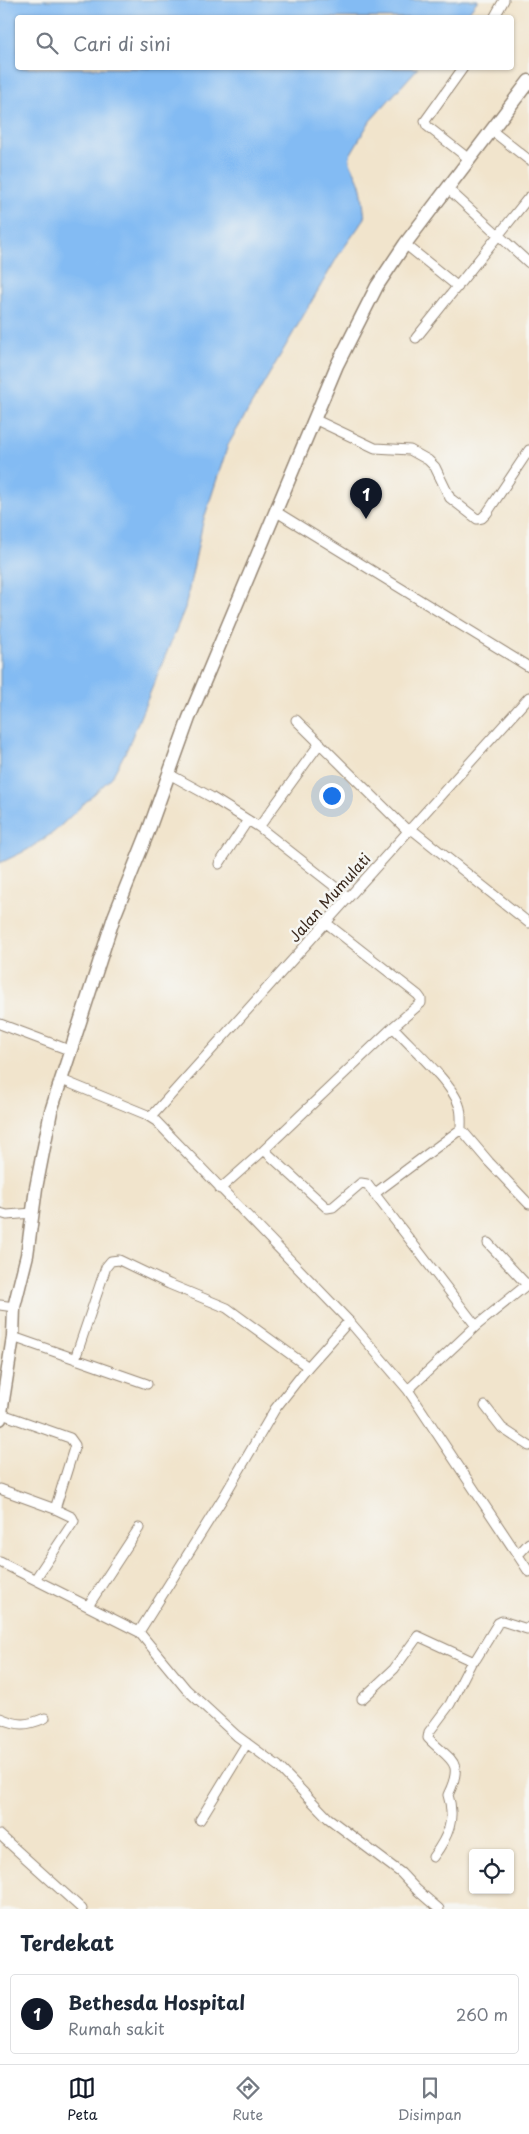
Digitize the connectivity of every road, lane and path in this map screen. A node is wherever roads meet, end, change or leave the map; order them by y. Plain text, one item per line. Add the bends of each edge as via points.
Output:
1 (504, 0) edge
2 (496, 15) edge
3 (462, 70) edge
4 (529, 81) edge
5 (491, 130) junction
6 (469, 159) junction
7 (529, 160) edge
8 (447, 188) junction
9 (529, 197) edge
10 (499, 236) junction
11 (405, 244) junction
12 (529, 263) edge
13 (458, 287) junction
14 (416, 338) dead end
15 (314, 419) junction
16 (529, 450) edge
17 (275, 511) junction
18 (529, 667) edge
19 (529, 696) edge
20 (296, 720) dead end
21 (320, 743) junction
22 (169, 774) junction
23 (248, 820) junction
24 (259, 827) junction
25 (409, 829) junction
26 (219, 864) dead end
27 (348, 897) junction
28 (325, 922) junction
29 (529, 924) edge
30 (0, 1024) edge
31 (393, 1027) junction
32 (69, 1050) junction
33 (62, 1080) junction
34 (151, 1117) junction
35 (461, 1129) junction
36 (264, 1150) junction
37 (220, 1188) junction
38 (374, 1194) junction
39 (529, 1204) edge
40 (0, 1212) edge
41 (33, 1213) junction
42 (488, 1242) dead end
43 (528, 1284) edge
44 (0, 1305) edge
45 (14, 1307) junction
46 (349, 1321) junction
47 (476, 1326) junction
48 (13, 1337) junction
49 (75, 1359) junction
50 (308, 1367) junction
51 (147, 1384) dead end
52 (408, 1390) junction
53 (485, 1406) dead end
54 (1, 1416) edge
55 (529, 1446) edge
56 (0, 1488) edge
57 (55, 1509) junction
58 (139, 1528) dead end
59 (529, 1542) edge
60 (518, 1555) junction
61 (0, 1562) edge
62 (529, 1572) edge
63 (36, 1578) junction
64 (88, 1606) junction
65 (529, 1627) edge
66 (139, 1632) junction
67 (472, 1661) junction
68 (362, 1699) dead end
69 (0, 1718) edge
70 (45, 1718) dead end
71 (247, 1743) junction
72 (200, 1820) dead end
73 (0, 1835) edge
74 (433, 1857) dead end
75 (82, 1909) edge
76 (438, 1909) edge

1 - 2 street
3 - 6 street via 425,121
4 - 5 highway
5 - 6 highway
5 - 7 street
6 - 8 highway
8 - 10 street
8 - 11 highway
9 - 10 street
10 - 12 street
10 - 13 street
11 - 13 street
11 - 15 highway via 377,286
13 - 14 street
15 - 16 street via 375,448 410,450 428,460 450,498 477,519 487,513
15 - 17 highway
17 - 18 street
17 - 22 highway
19 - 25 street, Jalan Mumulati
20 - 21 street
21 - 24 street
21 - 25 street
22 - 23 street
22 - 32 highway via 114,917
23 - 24 street
23 - 26 street
24 - 27 street
25 - 27 street, Jalan Mumulati
25 - 29 street
27 - 28 street, Jalan Mumulati
28 - 31 street via 421,999 420,1005
28 - 34 street, Jalan Mumulati
30 - 32 street
31 - 35 street via 451,1091 459,1105
31 - 36 street
32 - 33 highway
33 - 34 street
33 - 41 highway via 51,1111
34 - 37 street
35 - 38 street
35 - 39 street
36 - 37 street
36 - 38 street via 327,1208 333,1207 361,1183 367,1184
37 - 46 street
38 - 47 street
40 - 41 street via 6,1215
41 - 45 highway
42 - 43 street
43 - 47 street
44 - 45 street
45 - 48 highway
46 - 50 street
46 - 52 street
47 - 52 street
48 - 49 street
48 - 54 highway
49 - 50 street via 106,1267 111,1261 118,1260 227,1308
49 - 51 street
50 - 66 street via 271,1415
52 - 60 street
53 - 55 street via 502,1428
54 - 57 street via 75,1442
56 - 57 street
57 - 63 street via 74,1521
58 - 64 street
59 - 60 street
60 - 62 street
61 - 63 street
63 - 64 street
64 - 66 street
65 - 67 street via 502,1620 476,1660
66 - 71 street via 186,1689
67 - 68 street via 418,1636 394,1669
67 - 74 street via 458,1690 429,1732 428,1738 454,1762 457,1771 448,1795 452,1822 446,1840
69 - 70 street via 14,1724 29,1725
71 - 72 street
71 - 76 street via 278,1766 328,1818 400,1872
73 - 75 street

